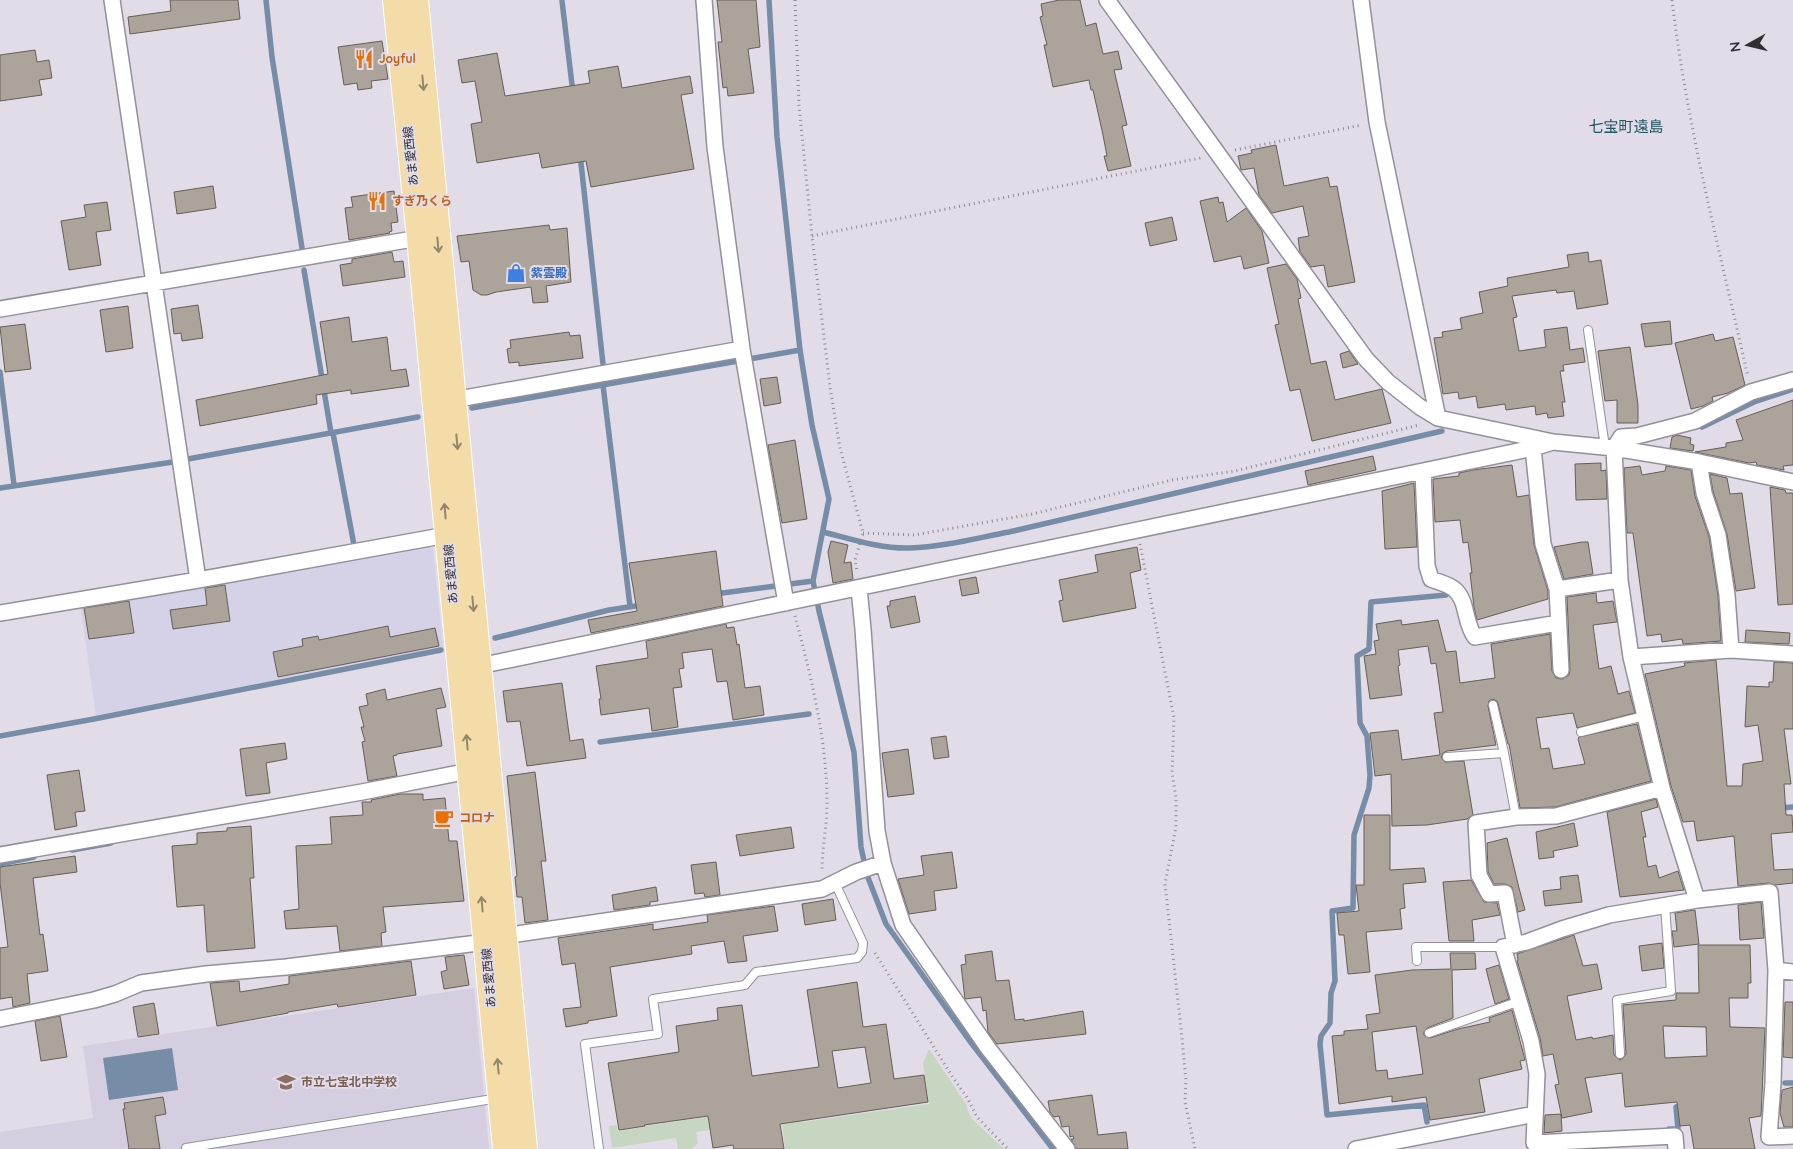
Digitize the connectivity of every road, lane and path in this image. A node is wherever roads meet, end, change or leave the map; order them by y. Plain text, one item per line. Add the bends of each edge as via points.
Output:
1 (112, 0) edge
2 (395, 0) edge
3 (416, 0) edge
4 (704, 0) edge
5 (795, 0) edge
6 (1107, 0) edge
7 (1361, 0) edge
8 (1672, 0) edge
9 (1377, 122) junction
10 (1217, 154) junction
11 (812, 236) junction
12 (419, 238) junction
13 (153, 283) junction
14 (0, 309) edge
15 (1588, 330) dead end
16 (743, 356) junction
17 (1793, 380) edge
18 (1751, 392) junction
19 (453, 400) junction
20 (1438, 418) junction
21 (1553, 442) junction
22 (1609, 447) junction
23 (1533, 448) junction
24 (1699, 462) junction
25 (1423, 471) junction
26 (1793, 482) edge
27 (1137, 531) junction
28 (863, 534) junction
29 (447, 535) junction
30 (198, 580) junction
31 (1620, 580) junction
32 (859, 588) junction
33 (1557, 589) junction
34 (794, 601) junction
35 (0, 613) edge
36 (1558, 623) junction
37 (1731, 650) junction
38 (1793, 654) edge
39 (1631, 657) junction
40 (478, 666) junction
41 (1561, 670) dead end
42 (1493, 705) dead end
43 (1644, 716) junction
44 (1581, 732) dead end
45 (1504, 753) junction
46 (1447, 757) dead end
47 (470, 771) junction
48 (1662, 788) junction
49 (1516, 817) junction
50 (0, 855) edge
51 (878, 865) junction
52 (828, 886) junction
53 (1697, 900) junction
54 (1664, 905) junction
55 (495, 939) junction
56 (1509, 946) junction
57 (873, 947) dead end
58 (1417, 962) dead end
59 (1776, 970) junction
60 (1793, 972) edge
61 (1520, 1001) junction
62 (0, 1019) edge
63 (1429, 1033) dead end
64 (1620, 1054) dead end
65 (501, 1098) junction
66 (1535, 1114) junction
67 (1793, 1136) edge
68 (1534, 1146) edge
69 (186, 1149) edge
70 (505, 1149) edge
71 (525, 1149) edge
72 (599, 1149) edge
73 (1008, 1149) edge
74 (1067, 1149) edge
75 (1195, 1149) edge
76 (1356, 1149) edge
77 (1676, 1149) edge

1 - 13 street
2 - 12 main road, あま愛西線
3 -> 19 main road, あま愛西線
4 - 16 street via 715,148
5 - 11 path via 799,105
6 - 10 street
7 - 9 street
8 - 18 path via 1696,145
9 - 10 path
9 - 20 street
10 - 11 path
10 - 20 street via 1366,359 1388,382
11 - 28 path via 840,448
12 - 13 street
29 -> 12 main road, あま愛西線
13 - 14 street
13 - 30 street
15 - 22 lane
16 - 19 street
16 - 34 street
17 - 18 street
18 - 22 street via 1695,421 1637,436 1621,436
19 -> 40 main road, あま愛西線
20 - 21 street
20 - 28 path via 1235,471 1172,480 1032,514 914,535
21 - 22 street
21 - 23 street
22 - 24 street
22 - 31 street
23 - 25 street
23 - 33 street via 1543,544
24 - 26 street
24 - 37 street via 1704,493 1718,535
25 - 27 street
25 - 36 street via 1427,566 1431,579 1454,588 1475,637
27 - 32 street
27 - 75 path via 1174,718 1172,773 1176,827 1165,884 1186,1081 1184,1102
28 - 32 path via 855,560
29 - 30 street
47 -> 29 main road, あま愛西線
30 - 35 street
31 - 33 street
31 - 39 street
32 - 34 street
32 - 51 street
33 - 36 street
34 - 40 street
34 - 52 path via 818,713 825,770 827,803 822,858
36 - 41 street
37 - 38 street
37 - 39 street
39 - 43 street
40 - 55 main road, あま愛西線
42 - 45 lane
43 - 44 lane
43 - 48 street
45 - 46 lane
45 - 49 lane
47 - 50 street
55 -> 47 main road, あま愛西線
48 - 49 street via 1556,816
48 - 53 street
49 - 56 street via 1476,823 1479,875 1489,894 1504,893
51 - 52 street
51 - 74 street via 903,925 988,1048
52 - 55 street
52 - 72 lane via 863,943 857,958 756,972 745,985 653,999 658,1034 585,1044
53 - 54 street
53 - 59 street via 1770,892
54 - 56 street via 1609,915
54 - 64 lane via 1671,991 1617,1000
55 - 62 street via 141,983 94,1000
65 -> 55 main road, あま愛西線
55 - 71 main road, あま愛西線
56 - 58 lane via 1416,947
56 - 61 street
57 - 73 path via 977,1117
59 - 60 street
59 - 67 street via 1769,1137
61 - 63 lane
61 - 66 street via 1537,1074
65 - 69 lane
65 - 70 main road, あま愛西線
66 - 68 street
66 - 76 street
68 - 77 street via 1675,1136

